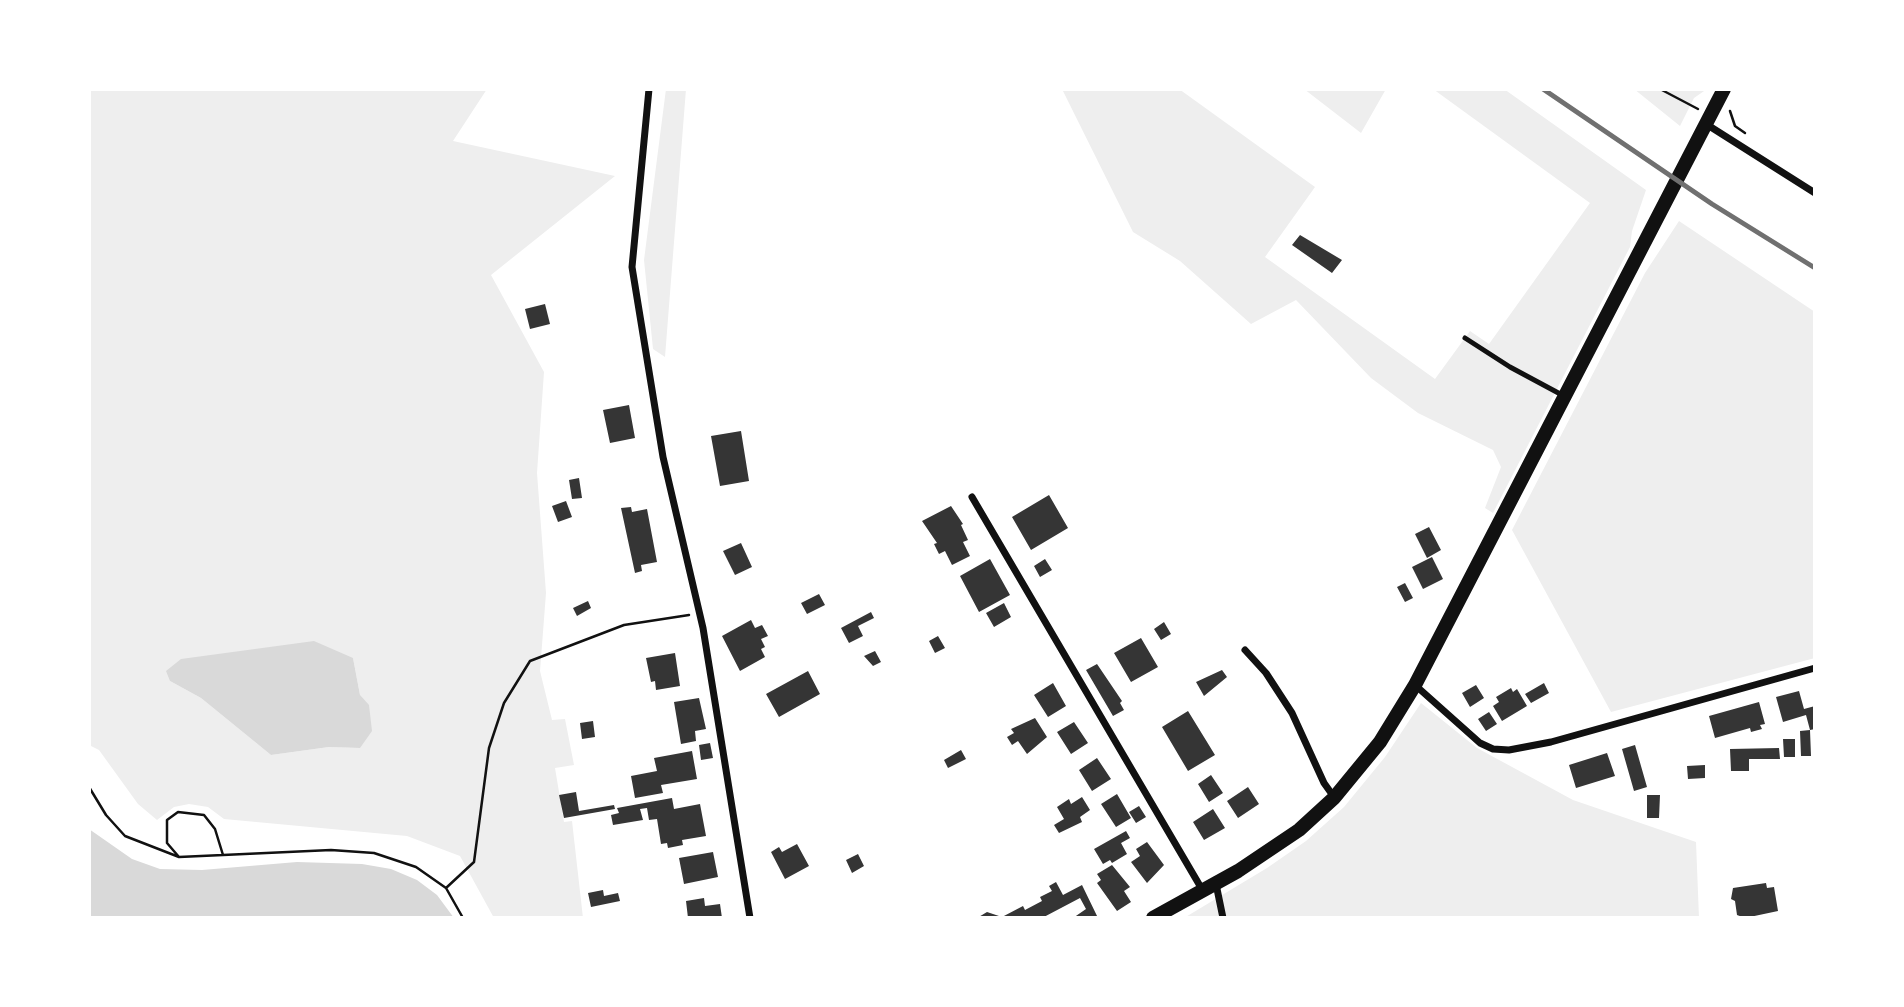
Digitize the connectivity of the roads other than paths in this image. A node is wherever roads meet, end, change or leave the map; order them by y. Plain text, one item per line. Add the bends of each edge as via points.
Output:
1 (649, 89) edge
2 (1724, 89) edge
3 (1705, 123) junction
4 (1815, 193) edge
5 (1465, 338) dead end
6 (1564, 396) junction
7 (972, 496) dead end
8 (1245, 650) dead end
9 (1815, 668) edge
10 (1415, 685) junction
11 (1334, 798) junction
12 (1210, 888) junction
13 (750, 918) edge
14 (1153, 918) edge
15 (1223, 918) edge

1 - 13 street via 632,267 663,457 700,613
2 - 3 main road
3 - 4 street
3 - 6 main road
5 - 6 lane
6 - 10 main road
7 - 12 street
8 - 11 street via 1292,713
9 - 10 street via 1509,750 1480,743
10 - 11 main road via 1367,759
11 - 12 main road via 1280,844
12 - 14 main road
12 - 15 street

